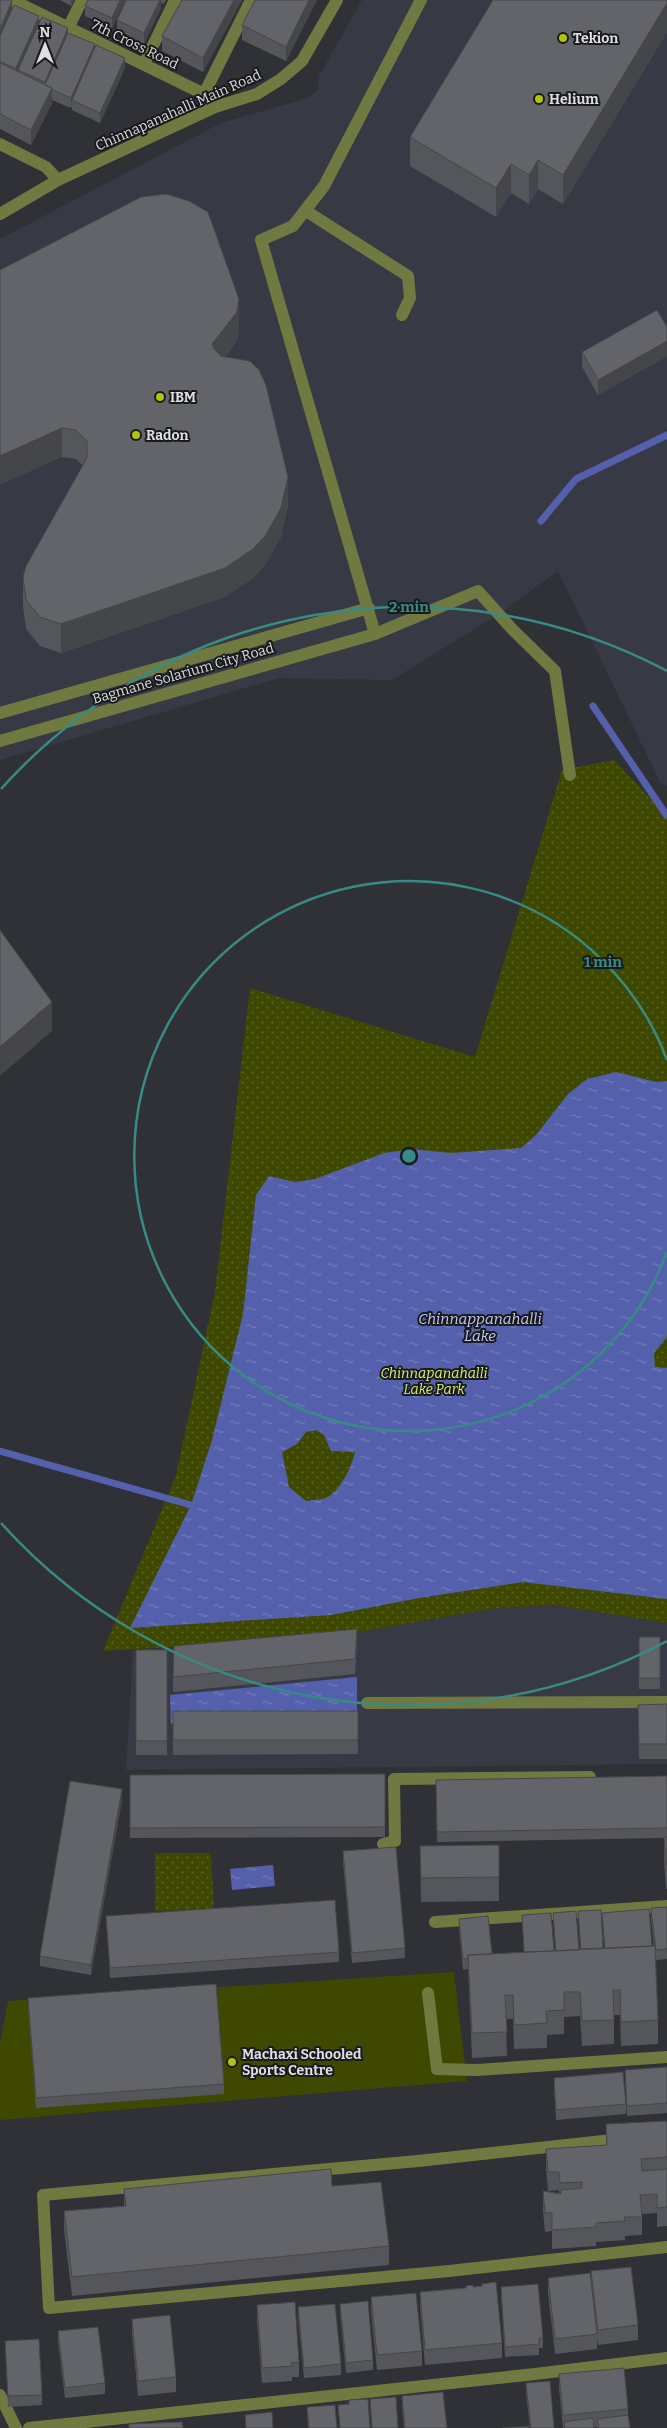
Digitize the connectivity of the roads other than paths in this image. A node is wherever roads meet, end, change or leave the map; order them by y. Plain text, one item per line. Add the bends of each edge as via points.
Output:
1 (12, 0) edge
2 (82, 0) edge
3 (176, 0) edge
4 (251, 0) edge
5 (337, 0) edge
6 (421, 0) edge
7 (68, 28) junction
8 (144, 64) junction
9 (204, 94) junction
10 (215, 107) junction
11 (0, 144) edge
12 (58, 180) junction
13 (306, 211) junction
14 (0, 214) edge
15 (402, 315) dead end
16 (369, 608) junction
17 (375, 634) junction
18 (0, 713) edge
19 (0, 741) edge
20 (570, 775) dead end
21 (667, 1702) edge
22 (367, 1703) dead end
23 (599, 1777) edge
24 (383, 1844) dead end
25 (667, 1906) edge
26 (435, 1922) dead end
27 (428, 1993) dead end
28 (667, 2057) edge
29 (638, 2137) edge
30 (667, 2247) edge
31 (667, 2358) edge
32 (0, 2395) edge
33 (16, 2428) edge
34 (29, 2428) edge

1 - 7 street, 7th Cross Road
2 - 7 street
3 - 8 street
4 - 9 street
5 - 10 street, Chinnapanahalli Main Road via 302,61 257,94
6 - 13 street via 324,186
7 - 8 street, 7th Cross Road
8 - 9 street, 7th Cross Road
9 - 10 street, 7th Cross Road
10 - 12 street, Chinnapanahalli Main Road
11 - 12 street via 46,167
12 - 14 street, Chinnapanahalli Main Road
13 - 15 street via 408,276 410,298
13 - 16 street via 293,226 261,240
16 - 17 street
16 - 18 street, Bagmane Solarium City Road
17 - 19 street, Bagmane Solarium City Road
17 - 20 street, Bagmane Solarium City Road via 478,591 555,671
21 - 22 street
23 - 24 street via 394,1779 395,1841
25 - 26 street
27 - 28 street via 437,2069 477,2070
29 - 30 street via 418,2161 43,2195 49,2308
31 - 34 street
32 - 33 street

